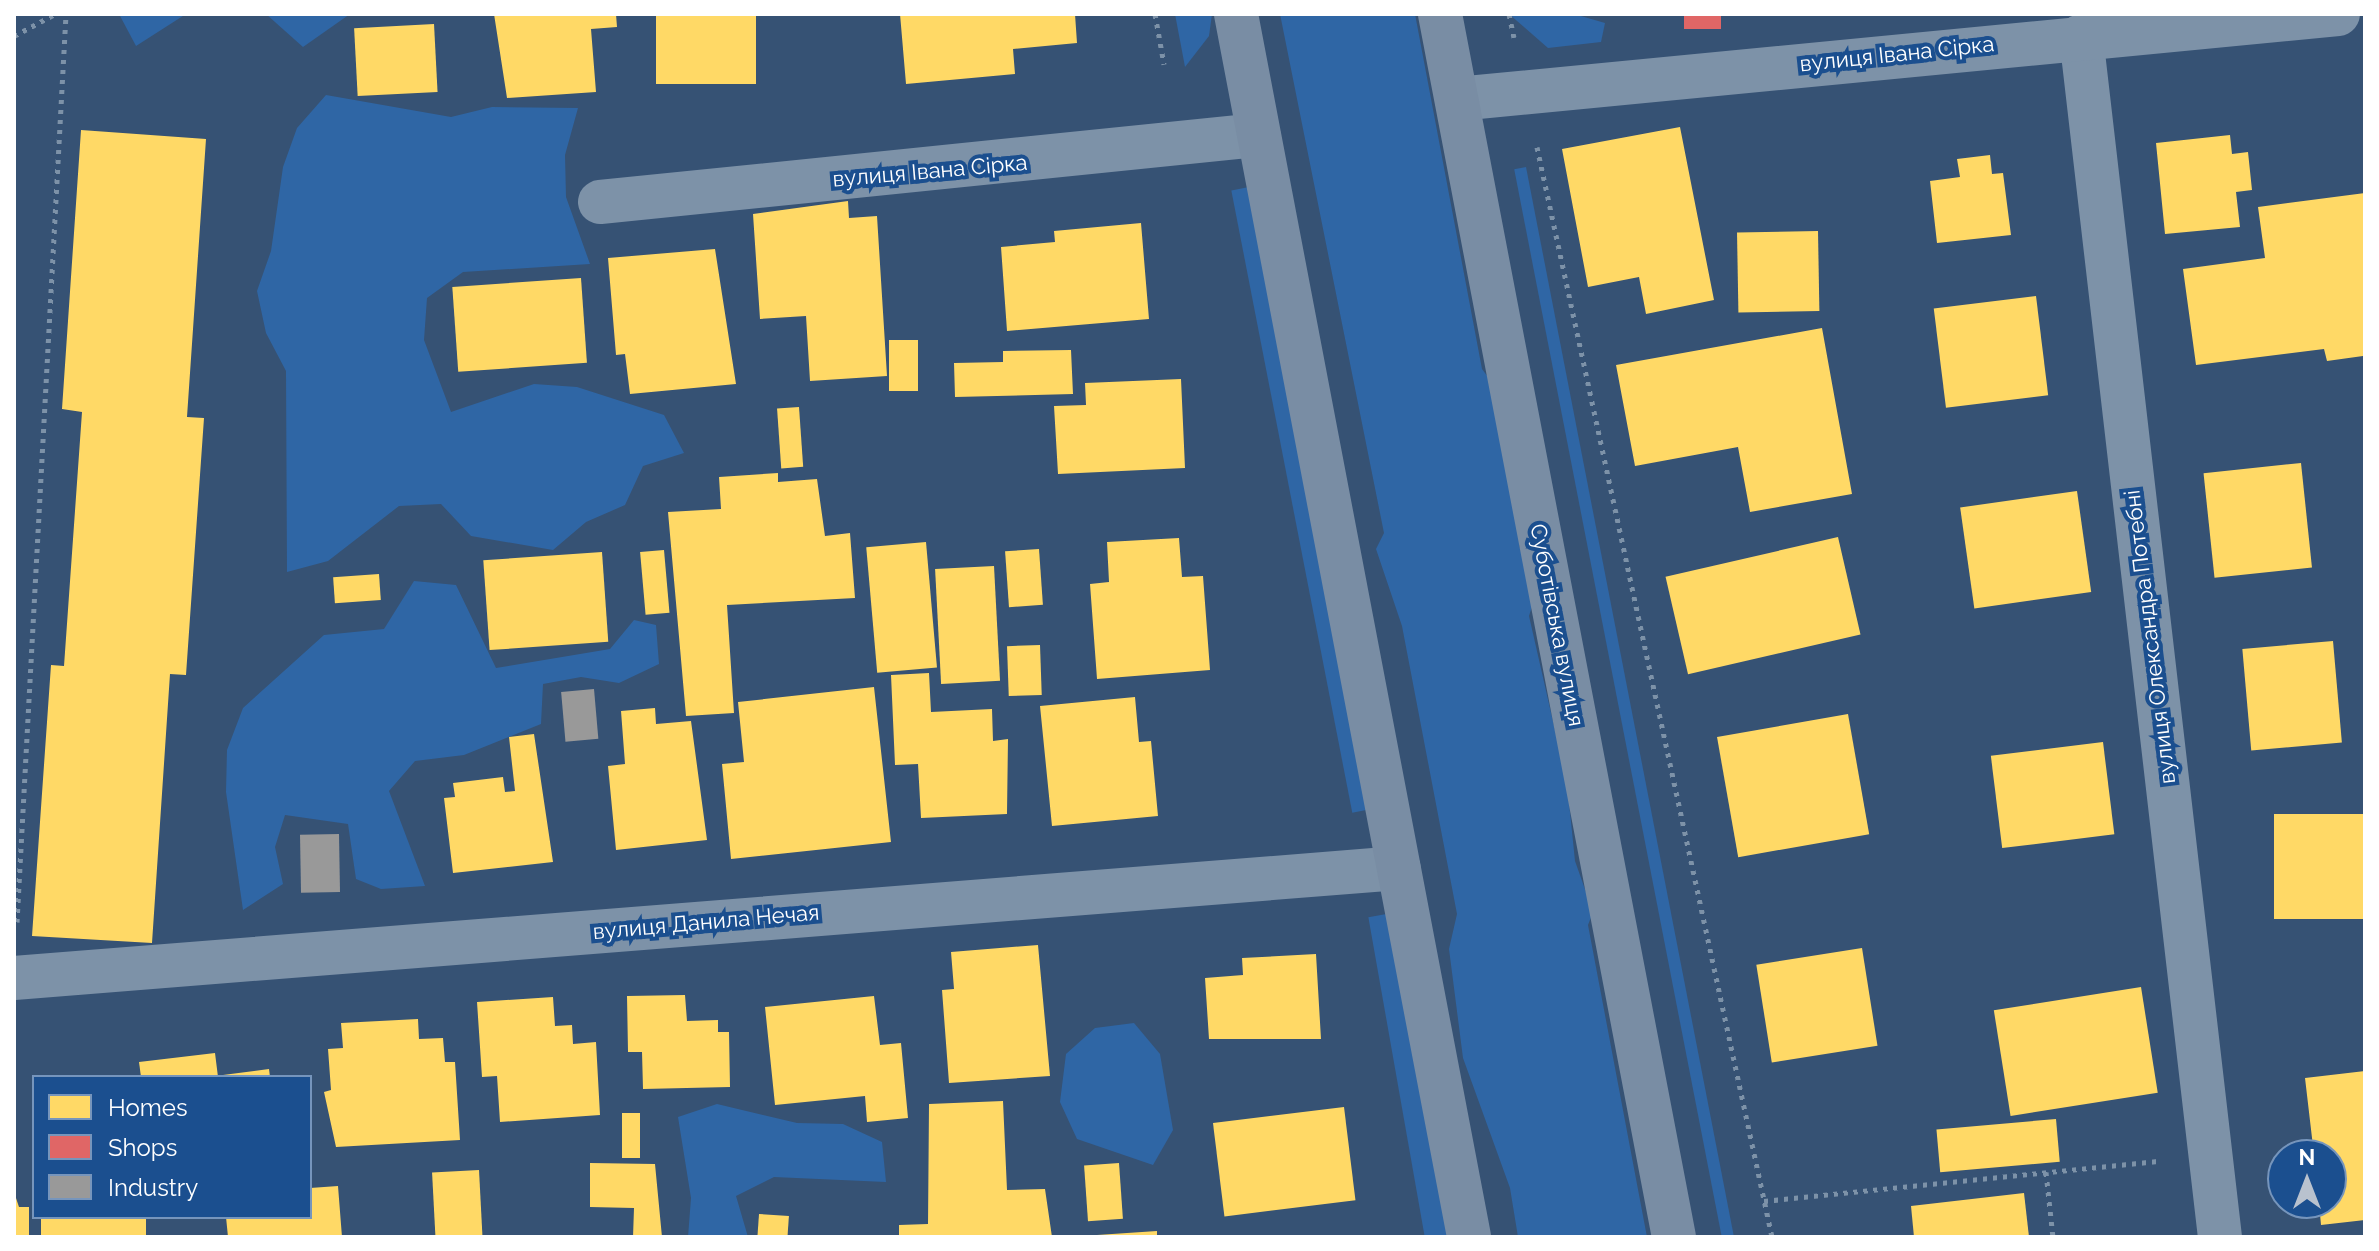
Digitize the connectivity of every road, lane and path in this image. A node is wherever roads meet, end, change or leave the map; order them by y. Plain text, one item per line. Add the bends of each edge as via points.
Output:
1 (55, 14) edge
2 (66, 14) edge
3 (1155, 14) edge
4 (1236, 14) edge
5 (1440, 14) edge
6 (2338, 14) edge
7 (14, 36) edge
8 (2081, 36) junction
9 (1164, 64) dead end
10 (1457, 99) junction
11 (1534, 134) dead end
12 (1259, 135) junction
13 (600, 202) dead end
14 (1399, 868) junction
15 (17, 928) dead end
16 (14, 978) edge
17 (2210, 1156) junction
18 (2046, 1172) junction
19 (1764, 1201) junction
20 (1469, 1237) edge
21 (1674, 1237) edge
22 (1772, 1237) edge
23 (2053, 1237) edge
24 (2220, 1237) edge

1 - 7 path
2 - 15 path
3 - 9 path
4 - 12 street
5 - 10 street, Суботівська вулиця
6 - 8 street, вулиця Івана Сірка
8 - 10 street, вулиця Івана Сірка
8 - 17 street, вулиця Олександра Потебні
10 - 21 street, Суботівська вулиця
11 - 19 path
12 - 13 street, вулиця Івана Сірка
12 - 14 street
14 - 16 street, вулиця Данила Нечая
14 - 20 street
17 - 18 path
17 - 24 street, вулиця Олександра Потебні
18 - 19 path
18 - 23 path
19 - 22 path

